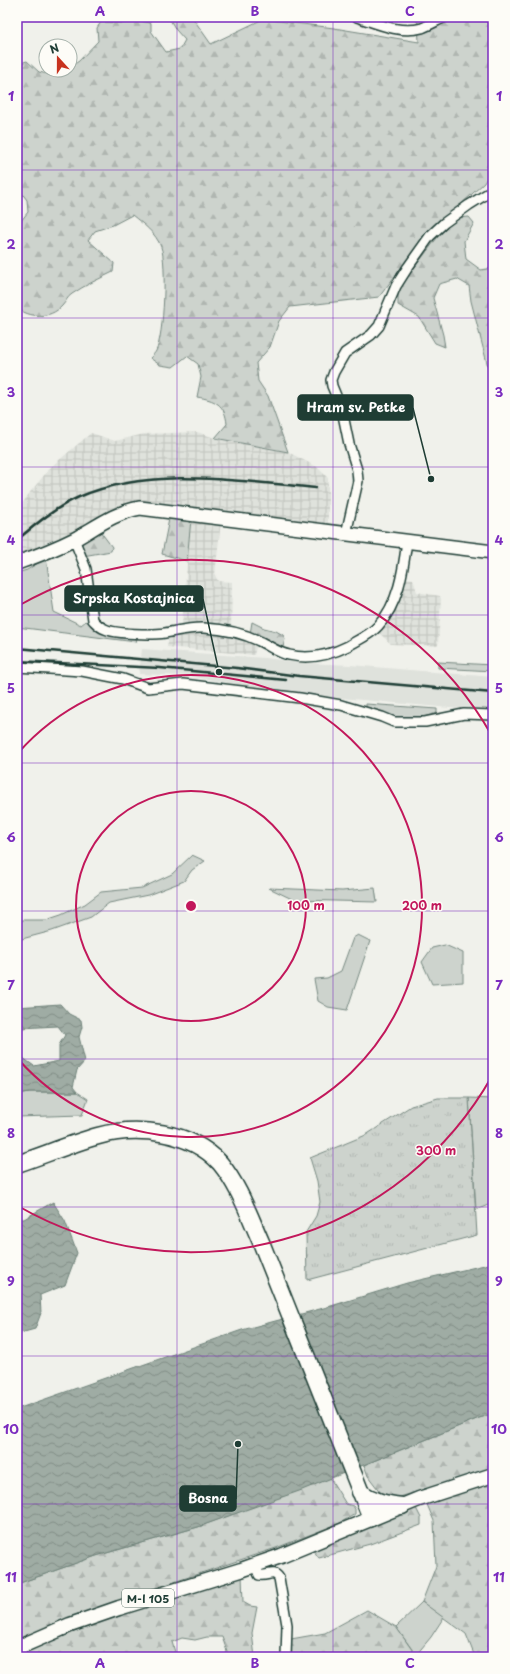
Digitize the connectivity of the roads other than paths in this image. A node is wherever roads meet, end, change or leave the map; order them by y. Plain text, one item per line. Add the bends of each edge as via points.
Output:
1 (357, 17) edge
2 (445, 17) edge
3 (493, 190) edge
4 (346, 534) junction
5 (74, 539) junction
6 (407, 541) junction
7 (493, 552) edge
8 (17, 562) edge
9 (17, 668) edge
10 (493, 715) edge
11 (17, 1164) edge
12 (493, 1475) edge
13 (360, 1492) junction
14 (402, 1506) junction
15 (371, 1518) junction
16 (256, 1565) junction
17 (17, 1648) edge
18 (286, 1657) edge

1 - 2 street via 391,28 407,30 423,28
3 - 4 street via 469,204 430,236 396,286 379,326 345,353 334,372 332,386 342,410 358,481
4 - 5 main road via 140,508 113,517
4 - 6 main road
5 - 6 street via 86,569 93,620 98,626 115,632 164,633 189,628 218,629 259,640 289,655 305,657 340,650 366,636 378,626 392,606 400,584
5 - 8 main road
6 - 7 main road
9 - 10 street via 82,671 123,679 148,688 183,684 300,698 341,705 394,722 425,722 464,714
11 - 13 highway via 98,1136 121,1132 180,1137 204,1148 220,1163 241,1197 261,1242
12 - 14 main road, M-I 105
13 - 14 highway via 370,1499
13 - 15 highway
14 - 15 main road, M-I 105
15 - 16 main road, M-I 105
16 - 17 main road, M-I 105 via 112,1610
16 - 18 street via 259,1575 273,1572 279,1578 287,1625

